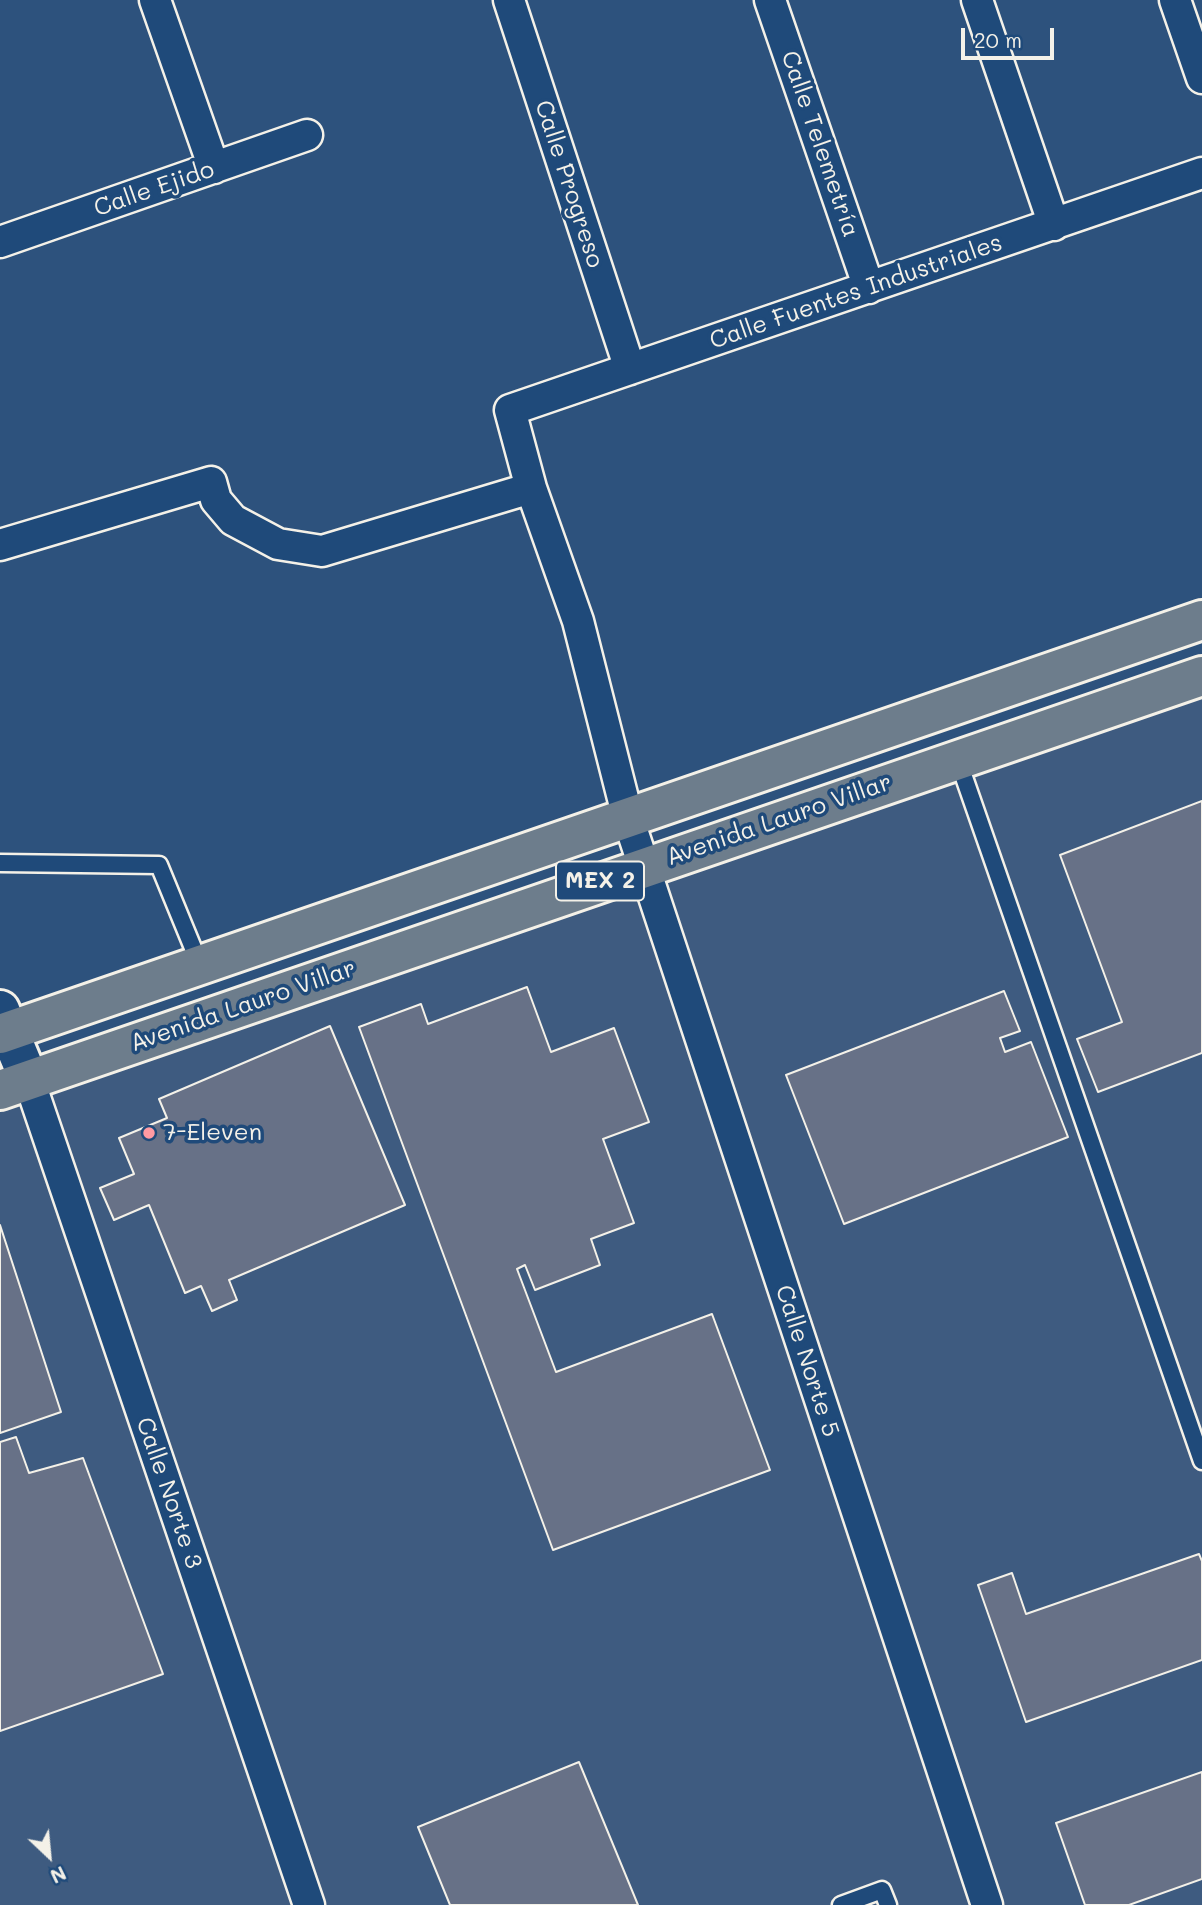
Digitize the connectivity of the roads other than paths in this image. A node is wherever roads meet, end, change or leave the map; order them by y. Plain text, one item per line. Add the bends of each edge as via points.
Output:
1 (155, 0) edge
2 (509, 0) edge
3 (770, 0) edge
4 (977, 0) edge
5 (1175, 0) edge
6 (1202, 78) edge
7 (307, 135) dead end
8 (214, 168) junction
9 (1202, 173) edge
10 (1054, 225) junction
11 (0, 242) edge
12 (869, 288) junction
13 (630, 369) junction
14 (510, 410) joint
15 (531, 488) junction
16 (0, 545) edge
17 (1202, 620) edge
18 (1202, 676) edge
19 (958, 758) junction
20 (628, 818) junction
21 (0, 863) edge
22 (644, 866) junction
23 (200, 965) junction
24 (3, 1025) edge
25 (14, 1085) edge
26 (1202, 1461) edge
27 (309, 1905) edge
28 (841, 1905) edge
29 (888, 1905) edge
30 (987, 1905) edge

1 - 8 street
2 - 13 street, Calle Progreso
3 - 12 street, Calle Telemetría
4 - 10 street
5 - 6 street
7 - 8 street, Calle Ejido
8 - 11 street, Calle Ejido
9 - 10 street, Calle Fuentes Industriales
10 - 12 street, Calle Fuentes Industriales
12 - 13 street, Calle Fuentes Industriales
13 - 14 street, Calle Fuentes Industriales
14 - 15 street, Calle Norte 5
15 - 16 street via 323,551 278,544 233,520 216,500 211,482
15 - 20 street, Calle Norte 5 via 578,621
17 - 20 main road, Avenida Lauro Villar / MEX 2
18 - 19 main road, Avenida Lauro Villar / MEX 2
19 - 22 main road, Avenida Lauro Villar / MEX 2
19 - 26 lane
20 - 22 street, Calle Norte 5
20 - 23 main road, Avenida Lauro Villar / MEX 2
21 - 23 lane via 159,865
22 - 25 main road, Avenida Lauro Villar / MEX 2
22 - 30 street, Calle Norte 5
23 - 24 main road, Avenida Lauro Villar / MEX 2
24 - 25 street
25 - 27 street, Calle Norte 3
28 - 29 lane via 883,1890

